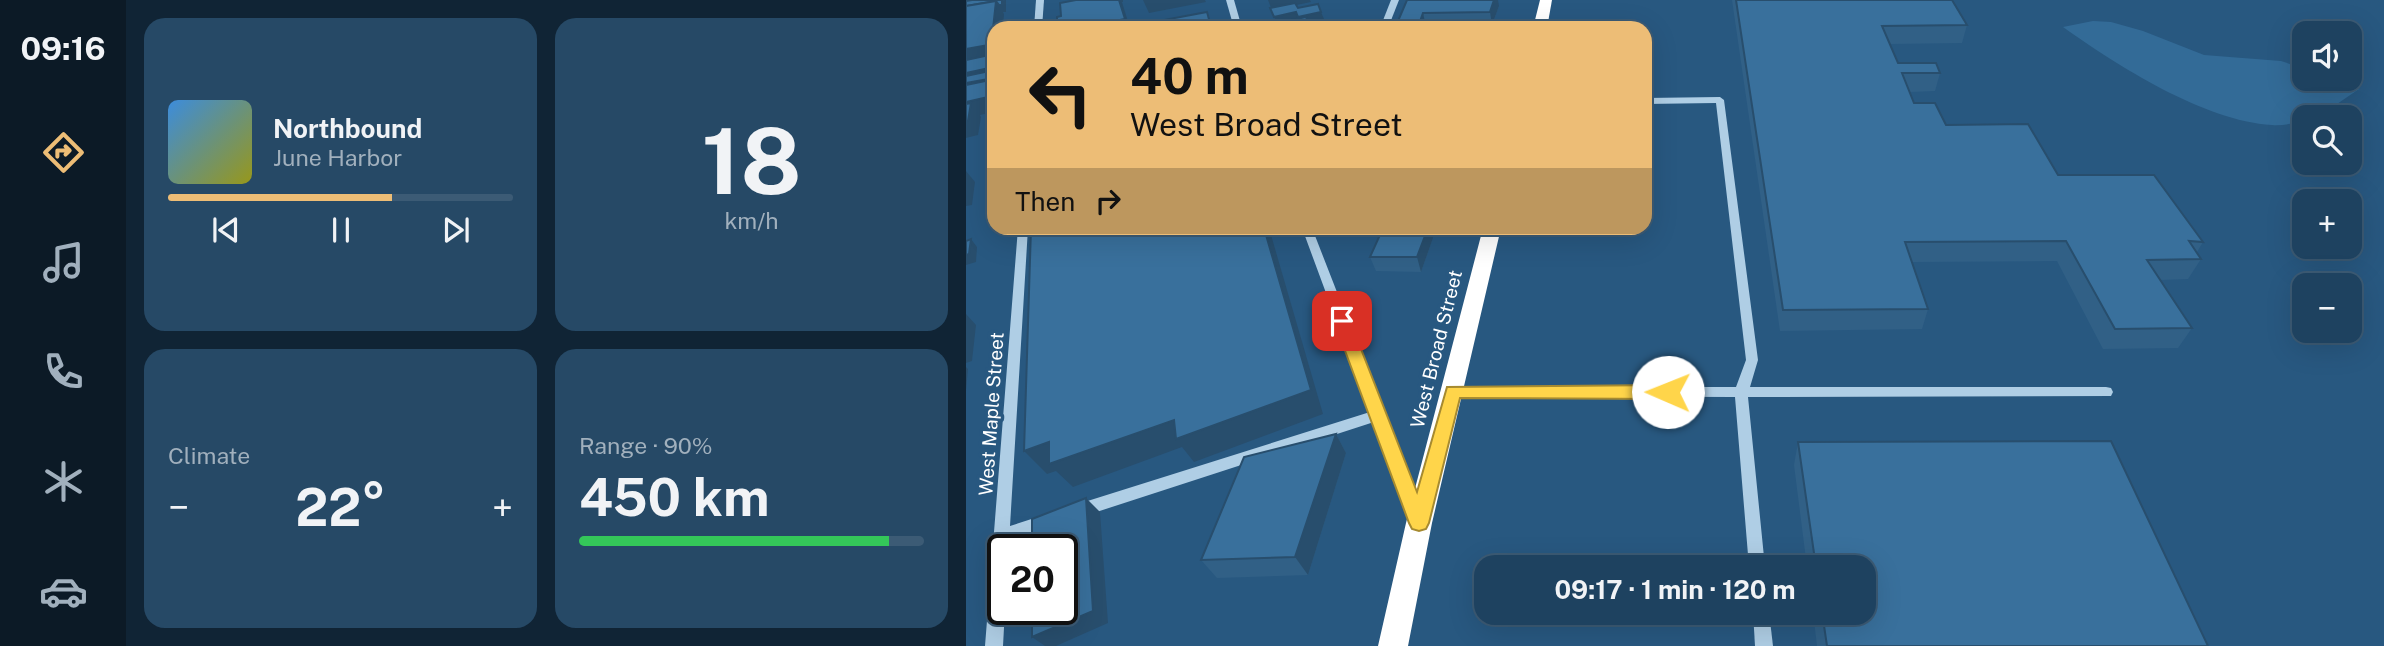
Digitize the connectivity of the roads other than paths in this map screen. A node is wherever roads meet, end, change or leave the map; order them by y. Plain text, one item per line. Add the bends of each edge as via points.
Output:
1 (1040, 0) edge
2 (1230, 0) edge
3 (1395, 0) edge
4 (1546, 0) edge
5 (1038, 21) edge
6 (1236, 21) edge
7 (1387, 21) edge
8 (1541, 21) edge
9 (1652, 101) edge
10 (1023, 235) edge
11 (1310, 235) edge
12 (1490, 235) edge
13 (1453, 392) junction
14 (2106, 392) dead end
15 (1741, 393) junction
16 (1378, 415) junction
17 (1419, 523) junction
18 (1002, 534) edge
19 (1005, 534) edge
20 (1756, 555) edge
21 (996, 625) edge
22 (1762, 625) edge
23 (994, 646) edge
24 (1393, 646) edge
25 (1764, 646) edge

1 - 5 street
2 - 6 street
3 - 7 street
4 - 8 highway
9 - 15 street via 1720,100 1752,360
10 - 18 street, West Maple Street
11 - 16 street
12 - 13 highway, West Broad Street
13 - 15 street
13 - 17 highway, West Broad Street
14 - 15 street
15 - 20 street
16 - 17 street
16 - 19 street
17 - 24 highway, West Broad Street
21 - 23 street, West Maple Street
22 - 25 street

